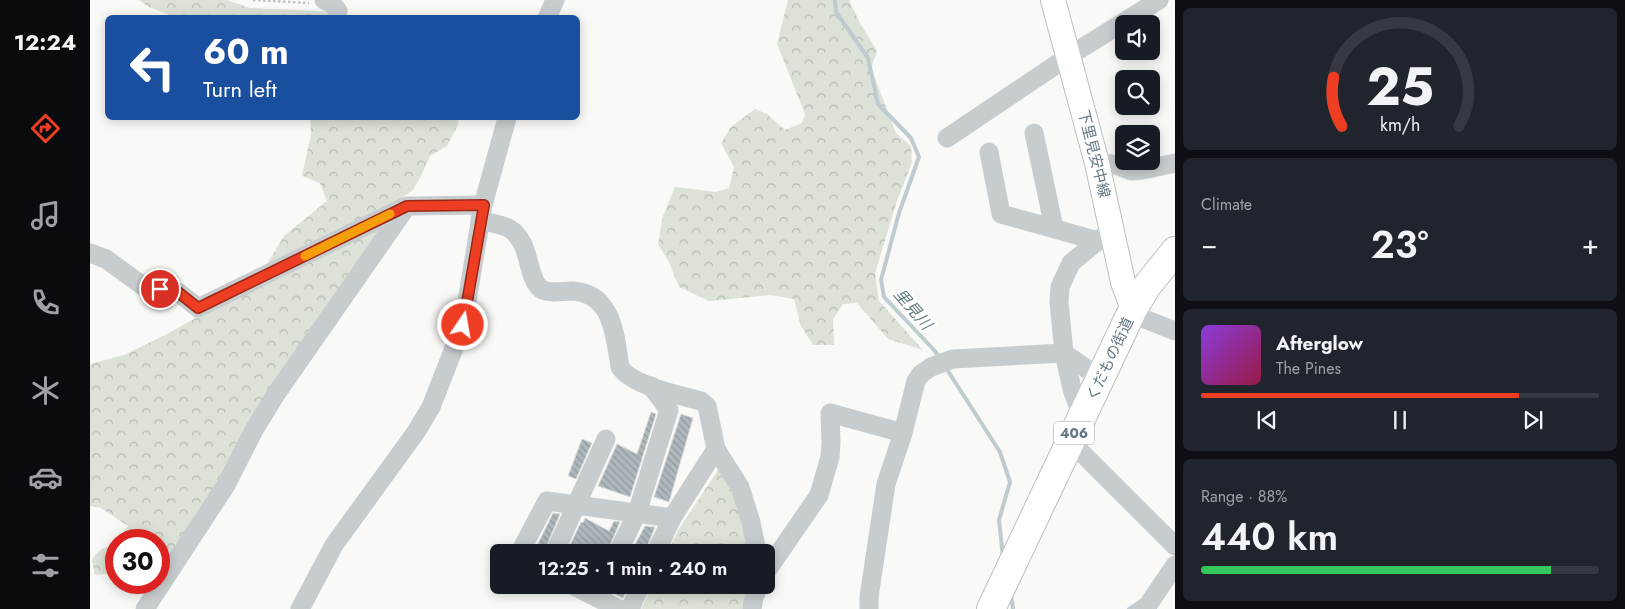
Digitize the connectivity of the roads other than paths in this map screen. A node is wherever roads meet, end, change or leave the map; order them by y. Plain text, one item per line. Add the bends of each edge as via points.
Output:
1 (555, 0) edge
2 (1053, 0) edge
3 (1159, 0) edge
4 (548, 15) edge
5 (1069, 56) junction
6 (506, 120) edge
7 (1034, 133) dead end
8 (947, 138) dead end
9 (989, 152) dead end
10 (1098, 163) junction
11 (1175, 163) edge
12 (407, 206) junction
13 (482, 212) junction
14 (1054, 228) junction
15 (1105, 235) junction
16 (1175, 250) edge
17 (90, 253) edge
18 (1133, 309) junction
19 (1175, 330) edge
20 (1064, 353) junction
21 (1101, 378) junction
22 (651, 386) junction
23 (1082, 417) junction
24 (903, 433) junction
25 (606, 438) dead end
26 (1070, 441) junction
27 (716, 449) junction
28 (578, 505) junction
29 (637, 513) junction
30 (672, 518) junction
31 (524, 544) edge
32 (559, 544) edge
33 (622, 544) edge
34 (660, 544) edge
35 (755, 544) edge
36 (1175, 546) edge
37 (775, 559) edge
38 (1175, 565) edge
39 (1000, 590) edge
40 (602, 594) edge
41 (637, 594) edge
42 (756, 594) edge
43 (145, 609) edge
44 (300, 609) edge
45 (619, 609) edge
46 (630, 609) edge
47 (752, 609) edge
48 (869, 609) edge
49 (1143, 609) edge

1 - 4 street
2 - 5 main road, 下里見安中線
3 - 5 street
5 - 8 street
5 - 10 main road, 下里見安中線
6 - 13 street
7 - 14 street
9 - 14 street via 1002,214
10 - 11 street via 1132,171
10 - 15 main road, 下里見安中線
12 - 13 street
12 - 17 street via 198,308 178,292 143,286 106,259
12 - 43 street via 276,394 216,501
13 - 22 street via 510,228 523,243 534,281 541,289 548,292 574,291 598,301 613,325 622,372
13 - 44 street via 463,325 431,407 334,545
14 - 15 street
15 - 18 main road, 下里見安中線
15 - 20 street via 1071,263 1060,287
16 - 18 highway, くだもの街道 / 406
18 - 19 street via 1137,316
18 - 21 highway, くだもの街道 / 406
20 - 21 street
20 - 23 street
20 - 24 street via 952,359 930,368 916,381
21 - 23 highway, くだもの街道 / 406
22 - 27 street via 701,401 707,406
22 - 29 street via 669,410
23 - 26 highway, くだもの街道 / 406
24 - 37 street via 830,413 830,458 819,495
24 - 48 street via 886,484
25 - 28 street
26 - 36 street
26 - 39 highway, くだもの街道 / 406
27 - 30 street
27 - 35 street via 740,487
28 - 29 street
28 - 31 street via 547,501
28 - 32 street
29 - 30 street
29 - 33 street
30 - 34 street
38 - 49 street
40 - 45 street
41 - 46 street
42 - 47 street

